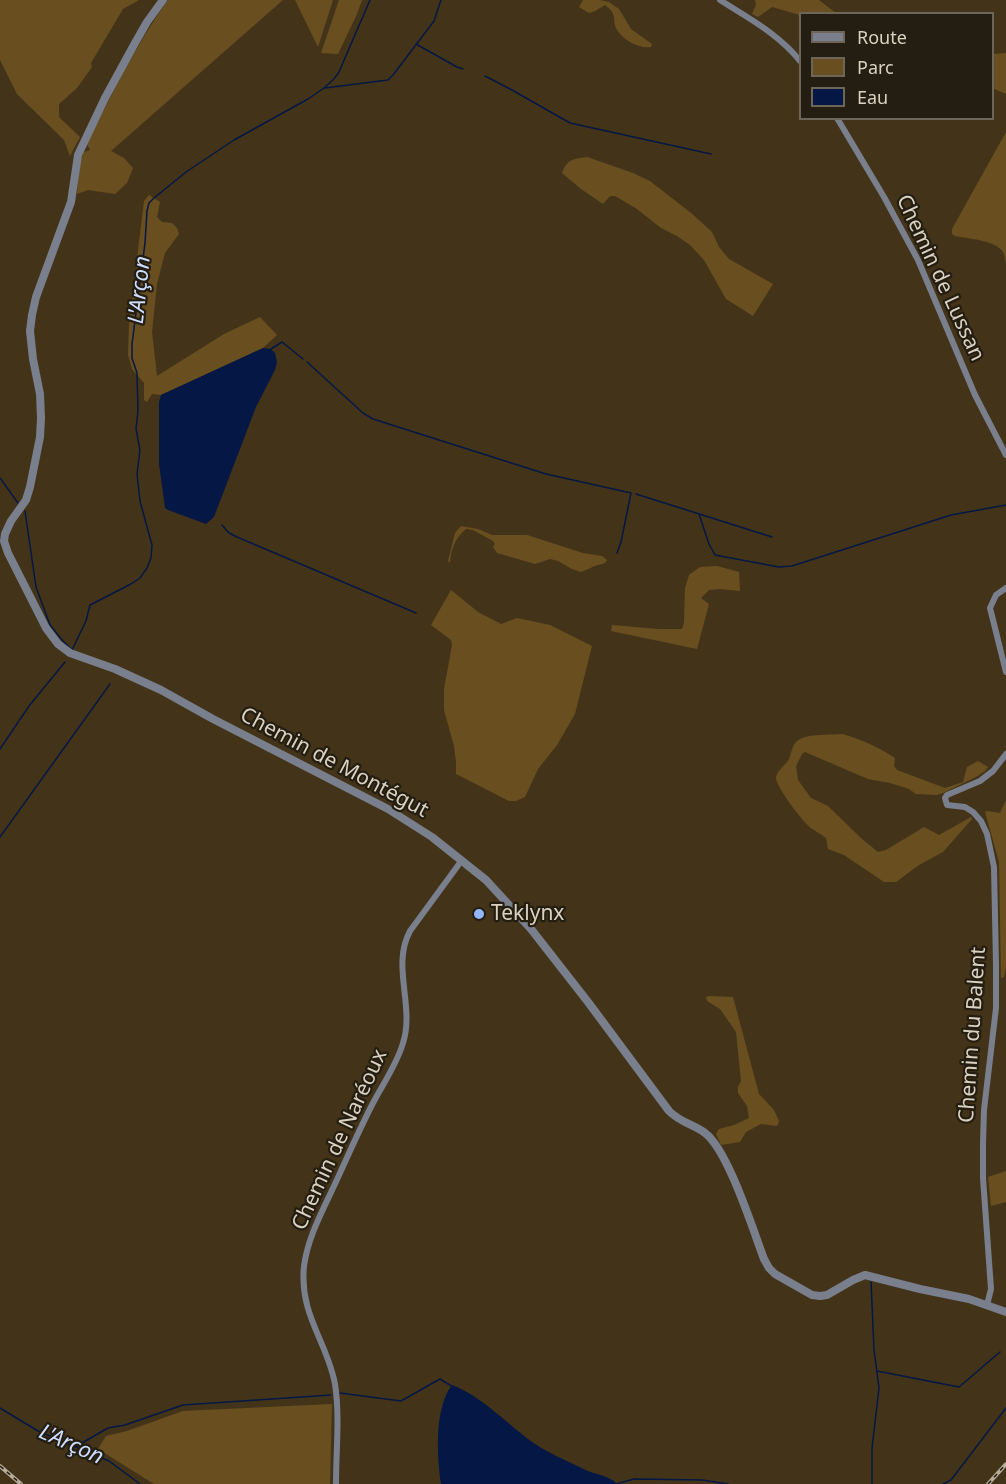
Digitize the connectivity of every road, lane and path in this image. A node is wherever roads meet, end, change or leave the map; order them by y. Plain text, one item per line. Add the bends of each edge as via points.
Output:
1 (163, 0) edge
2 (720, 0) edge
3 (799, 59) edge
4 (838, 120) edge
5 (1006, 455) edge
6 (3, 537) edge
7 (1006, 588) edge
8 (1006, 672) edge
9 (1006, 754) edge
10 (462, 860) junction
11 (987, 1305) junction
12 (1006, 1312) edge
13 (336, 1484) edge

1 - 6 street via 105,98 76,160 71,202 32,315 30,332 40,394 40,437 28,493
2 - 3 street via 780,39
4 - 5 street, Chemin de Lussan via 918,260 975,395
6 - 10 street, Chemin de Montégut via 46,628 70,653 161,690 388,809
7 - 8 street via 996,595 990,608
9 - 11 street, Chemin du Balent via 980,781 945,798 947,805 965,807 981,821 994,867 996,1008 983,1143 991,1289
10 - 11 street, Chemin de Montégut via 531,929 669,1112 713,1141 736,1186 764,1259 775,1274 812,1295 827,1295 865,1275
10 - 13 street, Chemin de Naréoux via 405,942 402,963 407,1022 402,1046 352,1146 306,1254 306,1302 334,1383
11 - 12 street, Chemin de Montégut

